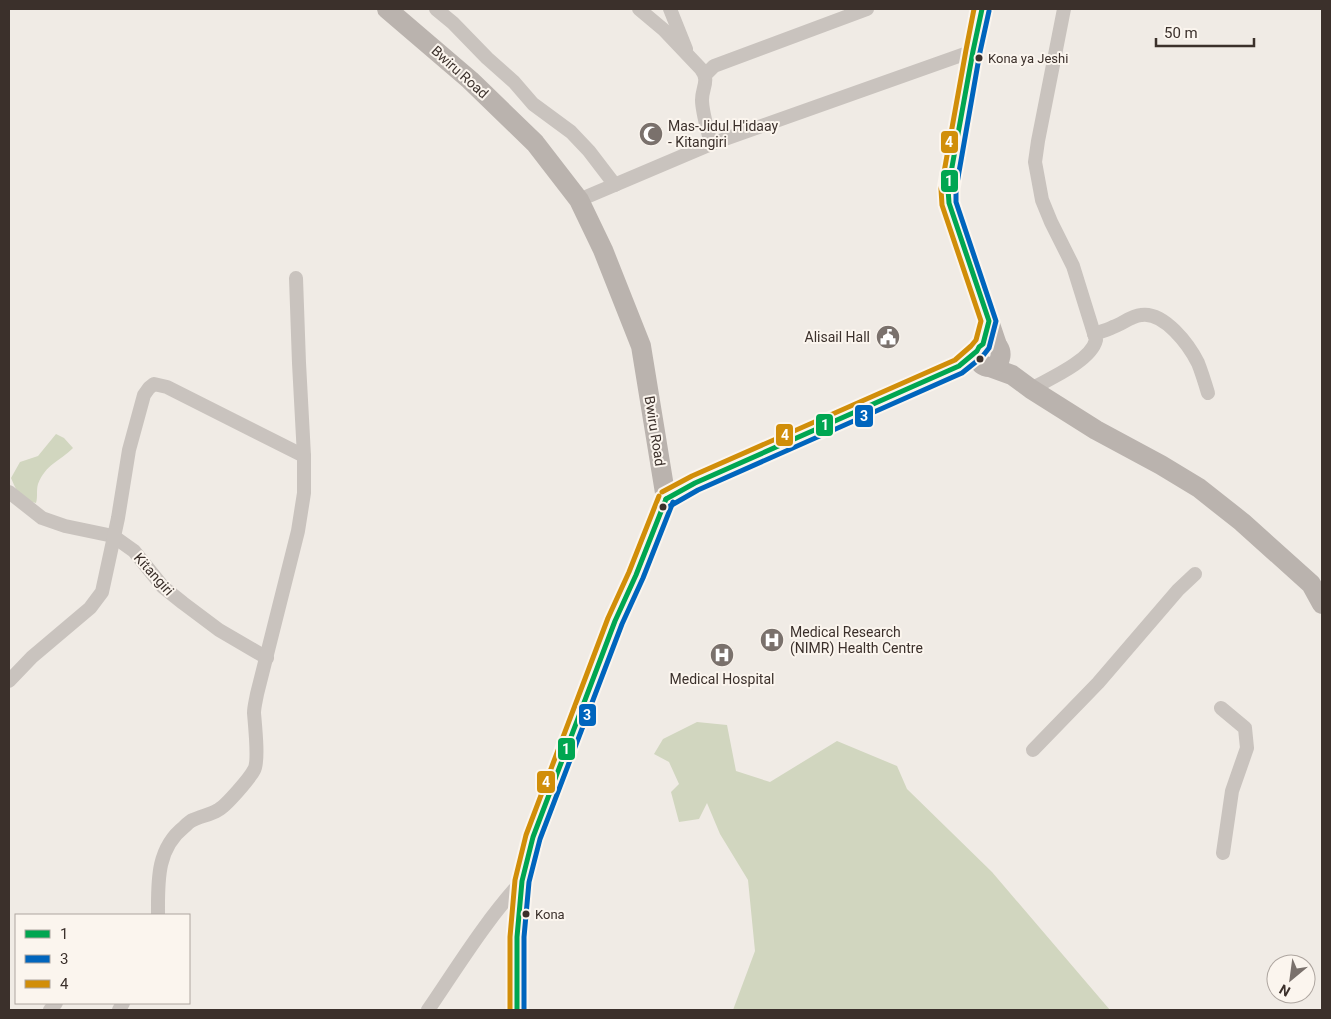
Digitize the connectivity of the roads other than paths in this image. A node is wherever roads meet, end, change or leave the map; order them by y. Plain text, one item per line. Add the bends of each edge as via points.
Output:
1 (387, 9) edge
2 (436, 9) edge
3 (639, 9) edge
4 (670, 9) edge
5 (867, 9) edge
6 (982, 9) edge
7 (1064, 9) edge
8 (973, 51) junction
9 (688, 56) junction
10 (706, 74) junction
11 (711, 144) junction
12 (615, 185) junction
13 (579, 200) junction
14 (296, 278) dead end
15 (1094, 334) junction
16 (991, 358) junction
17 (1031, 389) junction
18 (1208, 393) dead end
19 (304, 456) junction
20 (9, 492) edge
21 (666, 498) junction
22 (113, 536) junction
23 (1195, 574) dead end
24 (1322, 604) edge
25 (267, 658) junction
26 (9, 681) edge
27 (1221, 708) dead end
28 (1033, 750) dead end
29 (1223, 853) dead end
30 (522, 881) junction
31 (158, 914) edge
32 (428, 1010) edge
33 (517, 1010) edge

1 - 13 main road, Bwiru Road via 470,80 535,143
2 - 12 street via 533,104 571,132
3 - 9 street
4 - 9 street
5 - 10 street via 714,66
6 - 8 main road
7 - 15 street via 1036,162 1042,200 1073,266
8 - 11 street
8 - 16 main road via 948,189 949,203 989,321
9 - 10 street
10 - 11 street via 702,99
11 - 12 street
12 - 13 street
13 - 21 main road, Bwiru Road via 603,250 641,346
14 - 19 street
15 - 17 street via 1095,347 1085,358
15 - 18 street via 1140,315 1155,316 1165,321 1193,354
16 - 17 main road
16 - 21 main road via 959,366
17 - 24 main road via 1199,488 1311,584
19 - 22 street via 167,387 154,384 144,395 129,450
19 - 25 street via 304,493 298,531
20 - 22 street, Kitangiri via 42,518
21 - 30 main road via 556,775 533,837
22 - 25 street, Kitangiri via 134,551 163,587 183,603
22 - 26 street via 102,592 90,608
23 - 28 street
25 - 31 street via 254,711 257,761 254,770 219,810 192,820 171,840 161,866
27 - 29 street via 1245,728 1247,748 1232,791
30 - 32 street via 503,902
30 - 33 main road via 516,937

